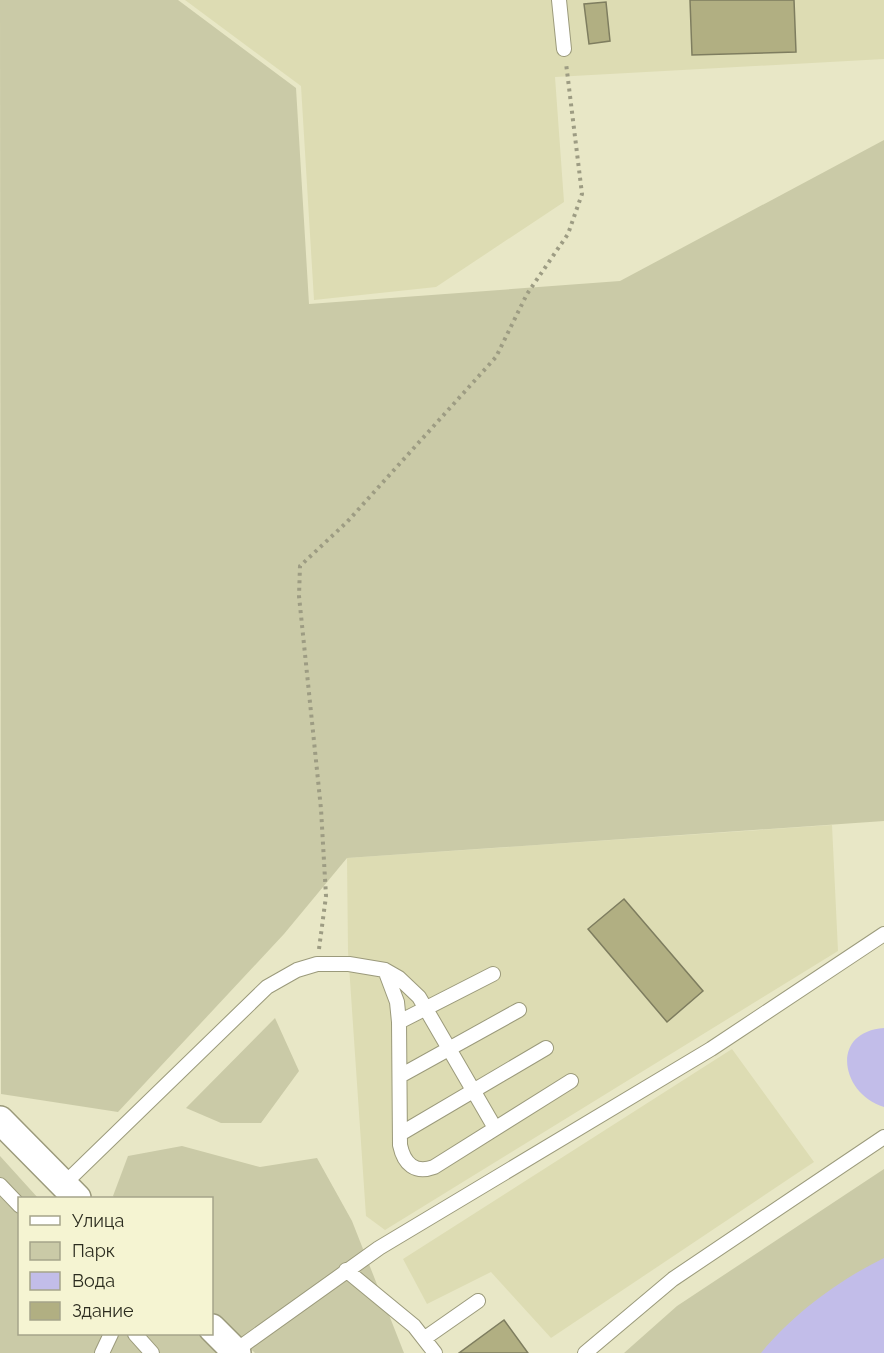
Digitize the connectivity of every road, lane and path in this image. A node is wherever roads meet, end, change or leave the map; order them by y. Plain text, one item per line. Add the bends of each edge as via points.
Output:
1 (559, 0) edge
2 (564, 49) joint
3 (884, 934) edge
4 (317, 964) junction
5 (384, 970) junction
6 (493, 974) dead end
7 (426, 1008) junction
8 (519, 1010) dead end
9 (399, 1022) junction
10 (546, 1048) dead end
11 (448, 1050) junction
12 (399, 1076) junction
13 (571, 1081) dead end
14 (474, 1092) junction
15 (0, 1120) edge
16 (495, 1128) junction
17 (400, 1134) junction
18 (884, 1137) edge
19 (0, 1185) edge
20 (70, 1192) edge
21 (18, 1204) edge
22 (346, 1270) junction
23 (478, 1300) dead end
24 (213, 1329) edge
25 (111, 1335) edge
26 (136, 1335) edge
27 (425, 1338) junction
28 (236, 1352) edge
29 (102, 1353) edge
30 (152, 1353) edge
31 (435, 1353) edge
32 (585, 1353) edge

1 - 2 lane
2 - 4 path via 582,194 568,234 526,294 496,357 347,522 300,566 299,596 326,896
3 - 22 lane via 711,1049
4 - 5 lane
4 - 20 lane via 267,987
5 - 7 lane via 411,988
5 - 9 lane via 397,1002
6 - 7 lane
7 - 9 lane
7 - 11 lane
8 - 11 lane
9 - 12 lane
10 - 14 lane
11 - 12 lane
11 - 14 lane
12 - 17 lane
13 - 16 lane
14 - 16 lane
14 - 17 lane
15 - 20 street
16 - 17 lane via 425,1170 416,1169 402,1155
18 - 32 lane via 673,1279
19 - 21 lane
22 - 27 lane
22 - 28 lane
23 - 27 lane
24 - 28 street
25 - 29 lane
26 - 30 lane
27 - 31 lane

